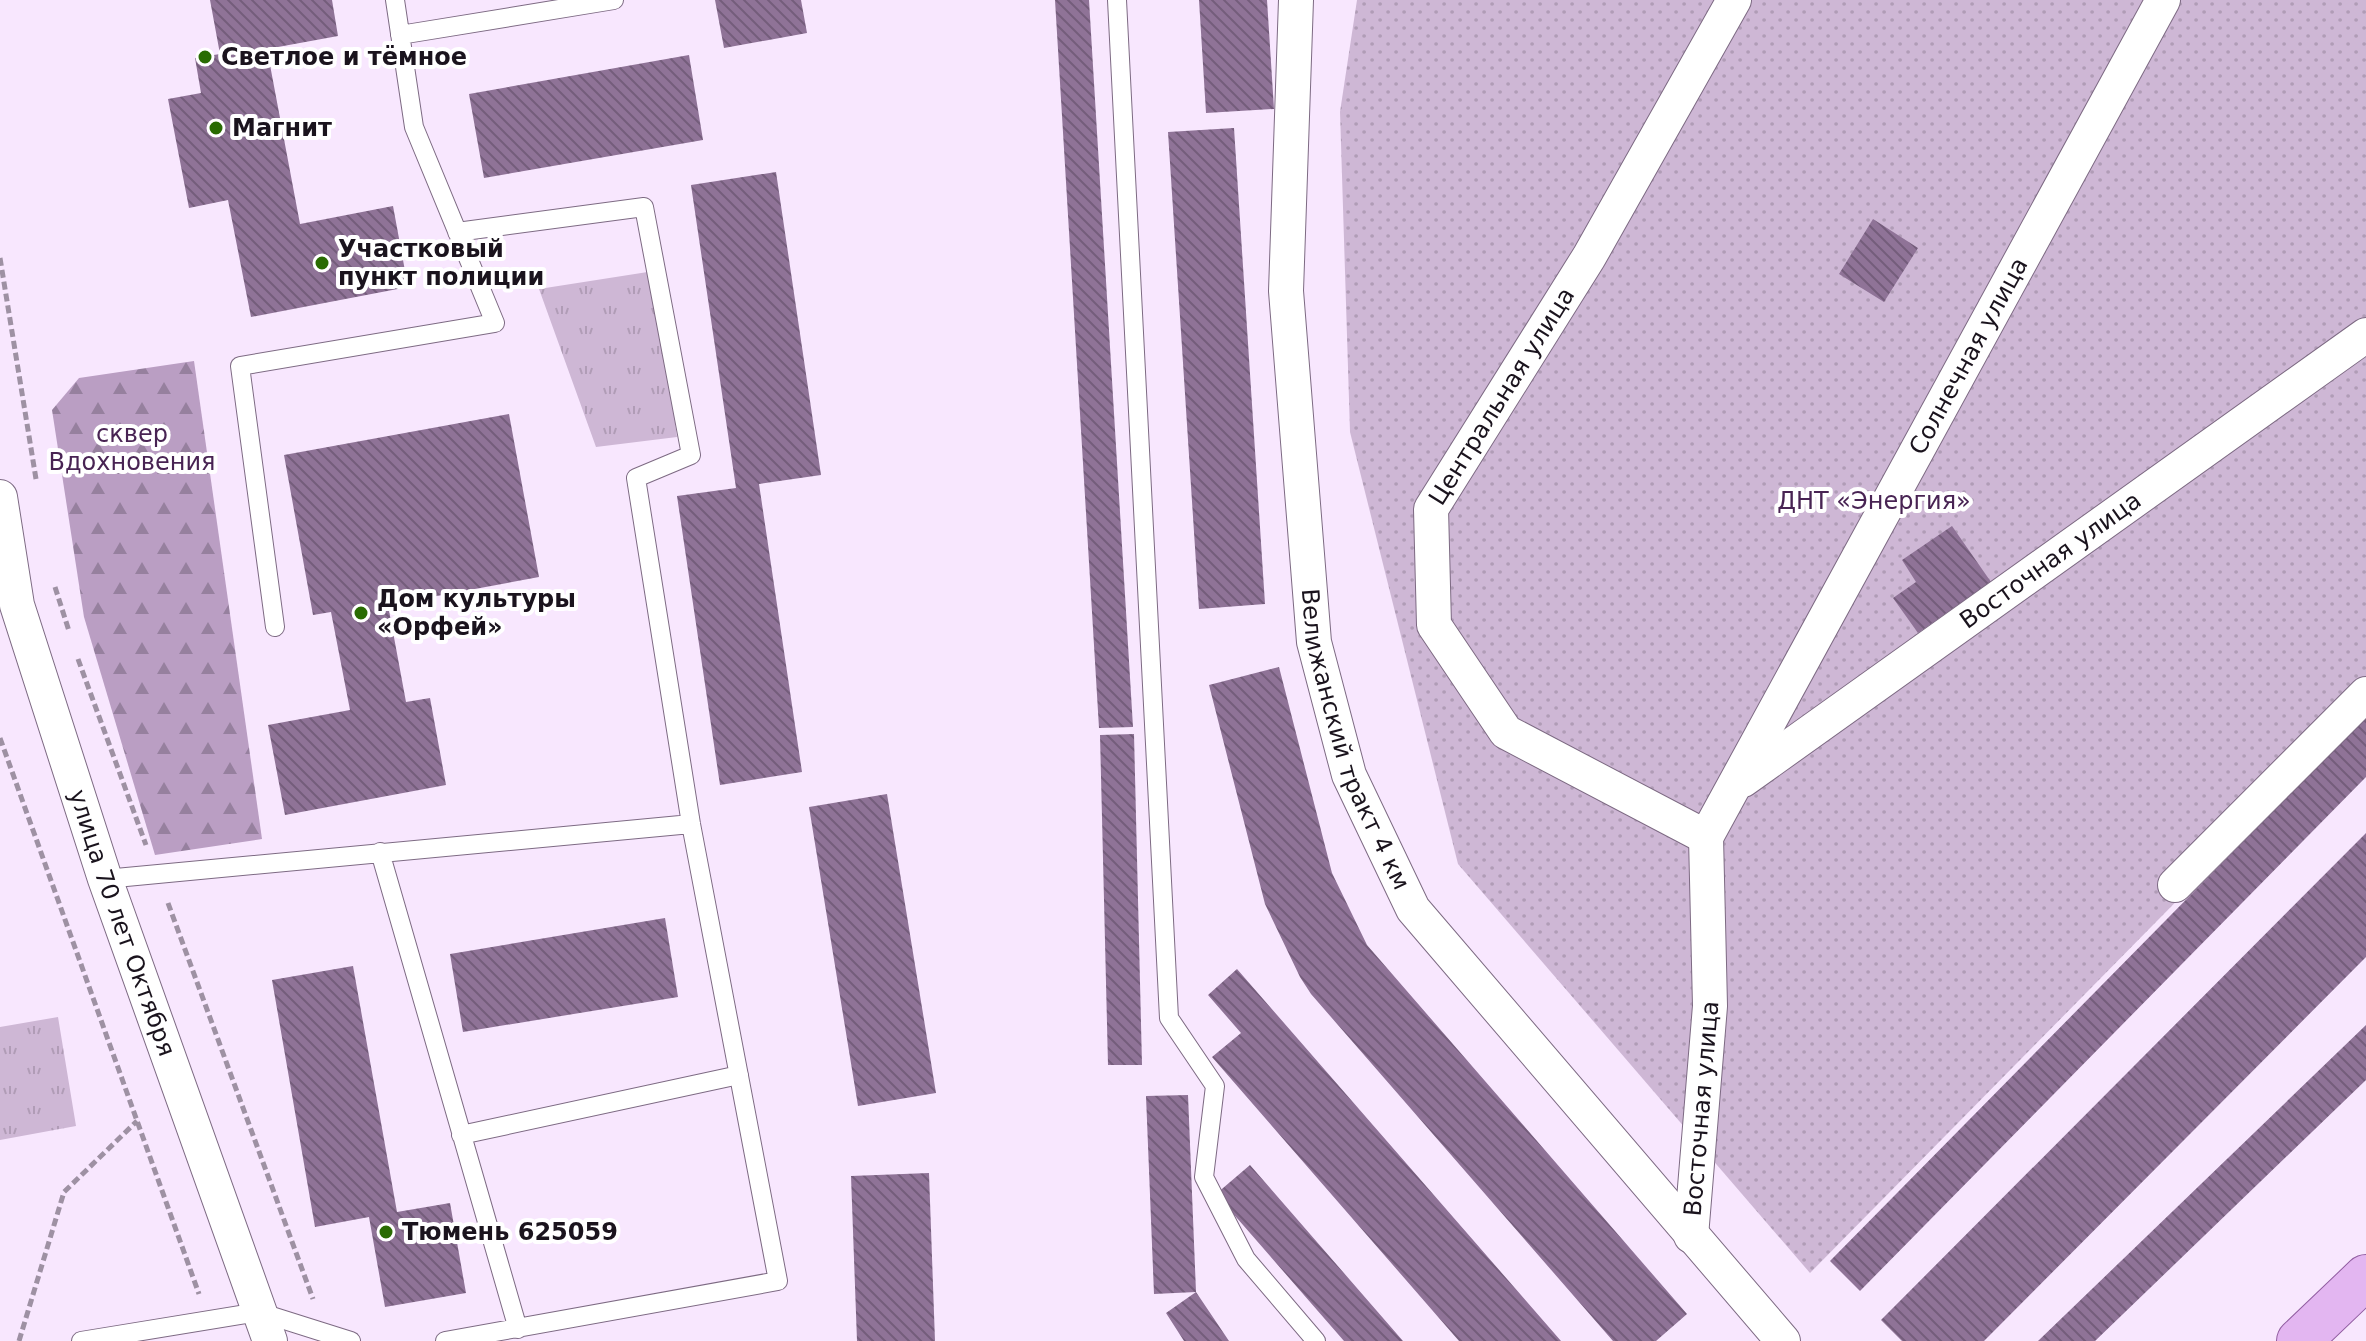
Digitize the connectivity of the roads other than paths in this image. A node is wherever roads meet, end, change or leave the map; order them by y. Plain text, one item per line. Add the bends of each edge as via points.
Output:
1 (395, 0) edge
2 (614, 0) edge
3 (1117, 0) edge
4 (1296, 0) edge
5 (1734, 0) edge
6 (2163, 0) edge
7 (400, 35) junction
8 (457, 232) junction
9 (2366, 335) edge
10 (0, 497) edge
11 (9, 607) edge
12 (275, 627) dead end
13 (2366, 694) edge
14 (1736, 785) junction
15 (691, 824) junction
16 (1706, 837) junction
17 (380, 852) junction
18 (105, 879) junction
19 (2175, 885) dead end
20 (739, 1075) junction
21 (461, 1135) junction
22 (1691, 1236) junction
23 (2366, 1277) edge
24 (264, 1326) edge
25 (518, 1329) junction
26 (81, 1341) edge
27 (351, 1341) edge
28 (445, 1341) edge
29 (1316, 1341) edge
30 (1783, 1341) edge
31 (2299, 1341) edge

1 - 7 lane
2 - 7 lane
3 - 29 lane via 1169,1018 1215,1086 1204,1177 1246,1259
4 - 22 street, Велижанский тракт 4 км via 1286,291 1314,642 1349,775 1413,909
5 - 16 street, Центральная улица via 1589,257 1431,509 1434,625 1506,732
6 - 14 street, Солнечная улица
7 - 8 lane via 414,127
8 - 12 lane via 495,323 240,366
8 - 15 lane via 644,207 691,455 636,478
9 - 14 street, Восточная улица
10 - 11 street, улица 70 лет Октября
11 - 18 street, улица 70 лет Октября
13 - 19 street
14 - 16 street, Солнечная улица
15 - 17 lane
15 - 20 lane
16 - 22 street, Восточная улица via 1710,1006
17 - 18 lane
17 - 21 lane
18 - 24 street, улица 70 лет Октября
20 - 21 lane
20 - 25 lane via 778,1281
21 - 25 lane
22 - 30 street, Велижанский тракт 4 км
23 - 31 main road
24 - 26 lane via 208,1320
24 - 27 lane
25 - 28 lane

